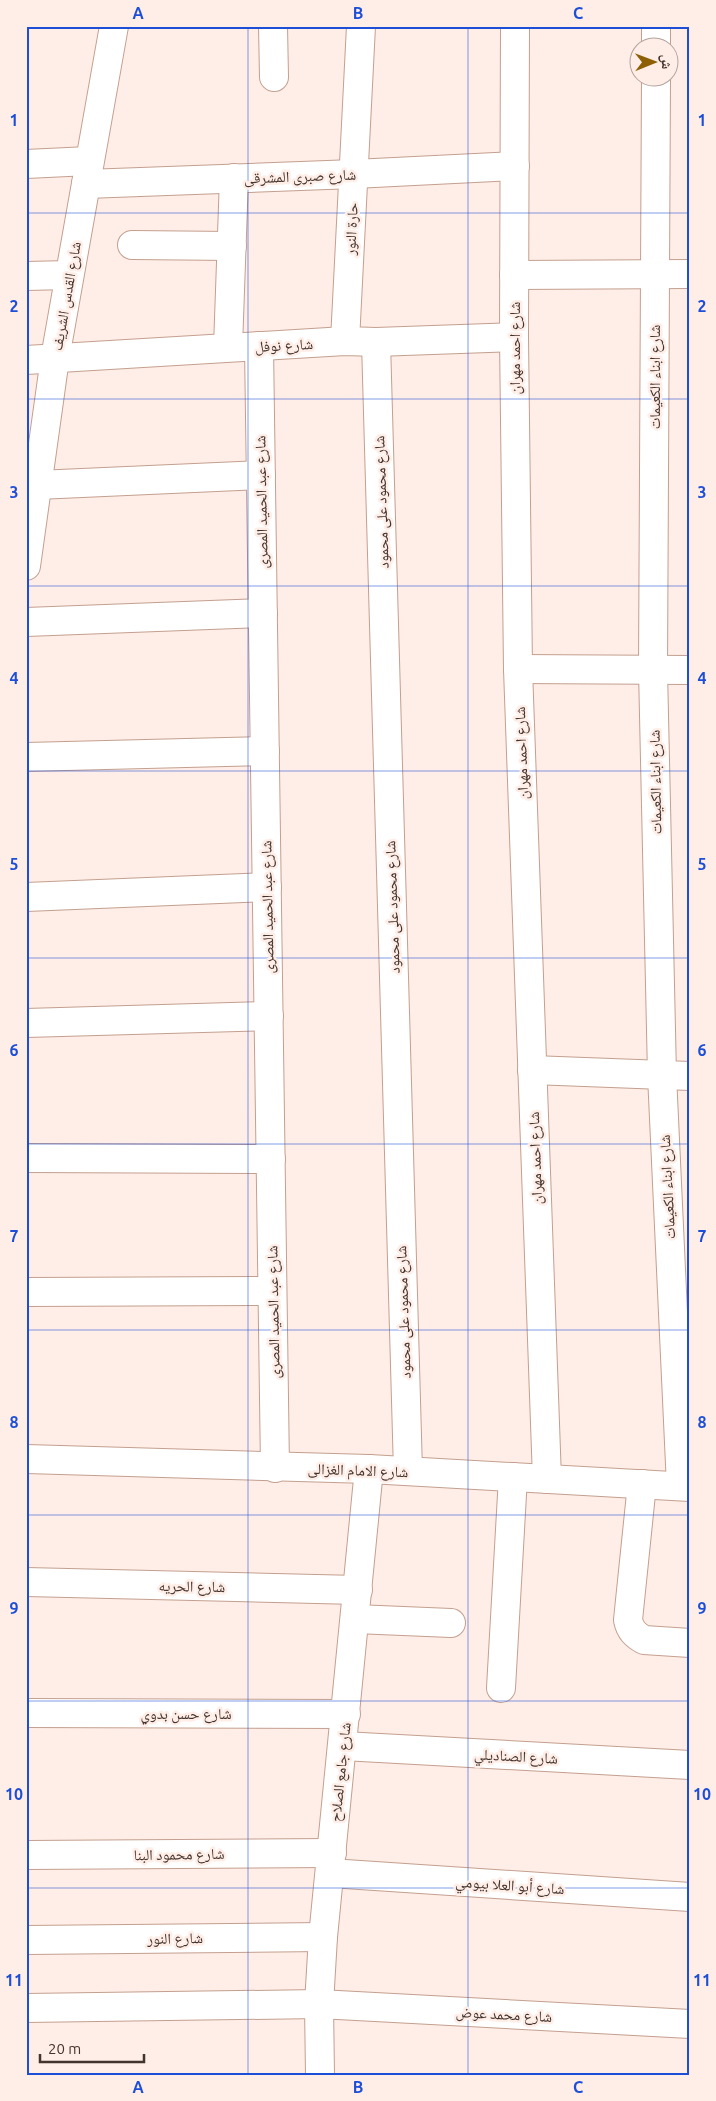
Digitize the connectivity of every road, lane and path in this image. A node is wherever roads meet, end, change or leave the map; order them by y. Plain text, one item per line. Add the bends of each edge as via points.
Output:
1 (114, 26) edge
2 (273, 26) edge
3 (361, 26) edge
4 (515, 26) edge
5 (274, 77) dead end
6 (656, 88) edge
7 (26, 164) edge
8 (515, 166) junction
9 (87, 172) junction
10 (354, 174) junction
11 (234, 178) junction
12 (132, 246) dead end
13 (232, 246) junction
14 (655, 274) junction
15 (690, 274) edge
16 (69, 275) junction
17 (514, 275) junction
18 (26, 276) edge
19 (514, 337) junction
20 (345, 341) junction
21 (376, 342) junction
22 (259, 346) junction
23 (228, 347) junction
24 (55, 358) junction
25 (26, 360) edge
26 (261, 475) junction
27 (37, 485) junction
28 (26, 564) edge
29 (263, 613) junction
30 (26, 622) edge
31 (518, 669) junction
32 (653, 670) junction
33 (690, 670) edge
34 (265, 751) junction
35 (26, 757) edge
36 (266, 887) junction
37 (26, 897) edge
38 (269, 1016) junction
39 (26, 1023) edge
40 (532, 1070) junction
41 (662, 1074) junction
42 (690, 1076) edge
43 (26, 1158) edge
44 (271, 1159) junction
45 (272, 1291) junction
46 (26, 1292) edge
47 (26, 1459) edge
48 (275, 1468) junction
49 (369, 1469) junction
50 (408, 1471) junction
51 (513, 1477) junction
52 (547, 1479) junction
53 (642, 1484) junction
54 (685, 1486) edge
55 (26, 1582) edge
56 (358, 1590) junction
57 (355, 1619) junction
58 (451, 1623) dead end
59 (690, 1643) edge
60 (501, 1688) dead end
61 (26, 1712) edge
62 (346, 1714) junction
63 (342, 1746) junction
64 (690, 1765) edge
65 (26, 1855) edge
66 (331, 1863) junction
67 (690, 1897) edge
68 (324, 1937) junction
69 (26, 1940) edge
70 (319, 2004) junction
71 (26, 2008) edge
72 (690, 2024) edge
73 (320, 2075) edge

1 - 9 street, شارع القدس الشريف
2 - 5 street
3 - 10 street, حارة النور
4 - 8 street, شارع احمد مهران
6 - 14 street, شارع ابناء الكعيمات
7 - 9 street, شارع صبرى المشرقى
8 - 10 street, شارع صبرى المشرقى
8 - 17 street, شارع احمد مهران
9 - 11 street, شارع صبرى المشرقى
9 - 16 street, شارع القدس الشريف
10 - 11 street, شارع صبرى المشرقى
10 - 20 street, حارة النور
11 - 13 street
12 - 13 street
13 - 23 street
14 - 15 street
14 - 17 street
14 - 32 street, شارع ابناء الكعيمات
16 - 18 street
16 - 24 street, شارع القدس الشريف
17 - 19 street, شارع احمد مهران
19 - 21 street, شارع نوفل
19 - 31 street, شارع احمد مهران
20 - 21 street, شارع نوفل
20 - 22 street, شارع نوفل
21 - 50 street, شارع محمود على محمود
22 - 23 street, شارع نوفل
22 - 26 street, شارع عبد الحميد المصرى
23 - 24 street, شارع نوفل
24 - 25 street, شارع نوفل
24 - 27 street, شارع القدس الشريف
26 - 27 street
26 - 29 street, شارع عبد الحميد المصرى
27 - 28 street, شارع القدس الشريف
29 - 30 street
29 - 34 street, شارع عبد الحميد المصرى
31 - 32 street
31 - 40 street, شارع احمد مهران
32 - 33 street
32 - 41 street, شارع ابناء الكعيمات
34 - 35 street
34 - 36 street, شارع عبد الحميد المصرى
36 - 37 street
36 - 38 street, شارع عبد الحميد المصرى
38 - 39 street
38 - 44 street, شارع عبد الحميد المصرى
40 - 41 street
40 - 52 street, شارع احمد مهران
41 - 42 street
41 - 54 street, شارع ابناء الكعيمات
43 - 44 street
44 - 45 street, شارع عبد الحميد المصرى
45 - 46 street
45 - 48 street, شارع عبد الحميد المصرى
47 - 48 street, شارع الامام الغزالى
48 - 49 street, شارع الامام الغزالى
49 - 50 street, شارع الامام الغزالى
49 - 56 street, شارع جامع الصلاح
50 - 51 street, شارع الامام الغزالى
51 - 52 street, شارع الامام الغزالى
51 - 60 street
52 - 53 street, شارع الامام الغزالى
53 - 54 street, شارع الامام الغزالى
53 - 59 street via 628,1620 634,1632 644,1640
55 - 56 street, شارع الحريه
56 - 57 street, شارع جامع الصلاح
57 - 58 street
57 - 62 street, شارع جامع الصلاح
61 - 62 street, شارع حسن بدوي
62 - 63 street, شارع جامع الصلاح
63 - 64 street, شارع الصناديلي
63 - 66 street, شارع جامع الصلاح
65 - 66 street, شارع محمود البنا
66 - 67 street, شارع أبو العلا بيومي
66 - 68 street, شارع جامع الصلاح
68 - 69 street, شارع النور
68 - 70 street, شارع جامع الصلاح
70 - 71 street, شارع محمد عوض
70 - 72 street, شارع محمد عوض
70 - 73 street, شارع جامع الصلاح

